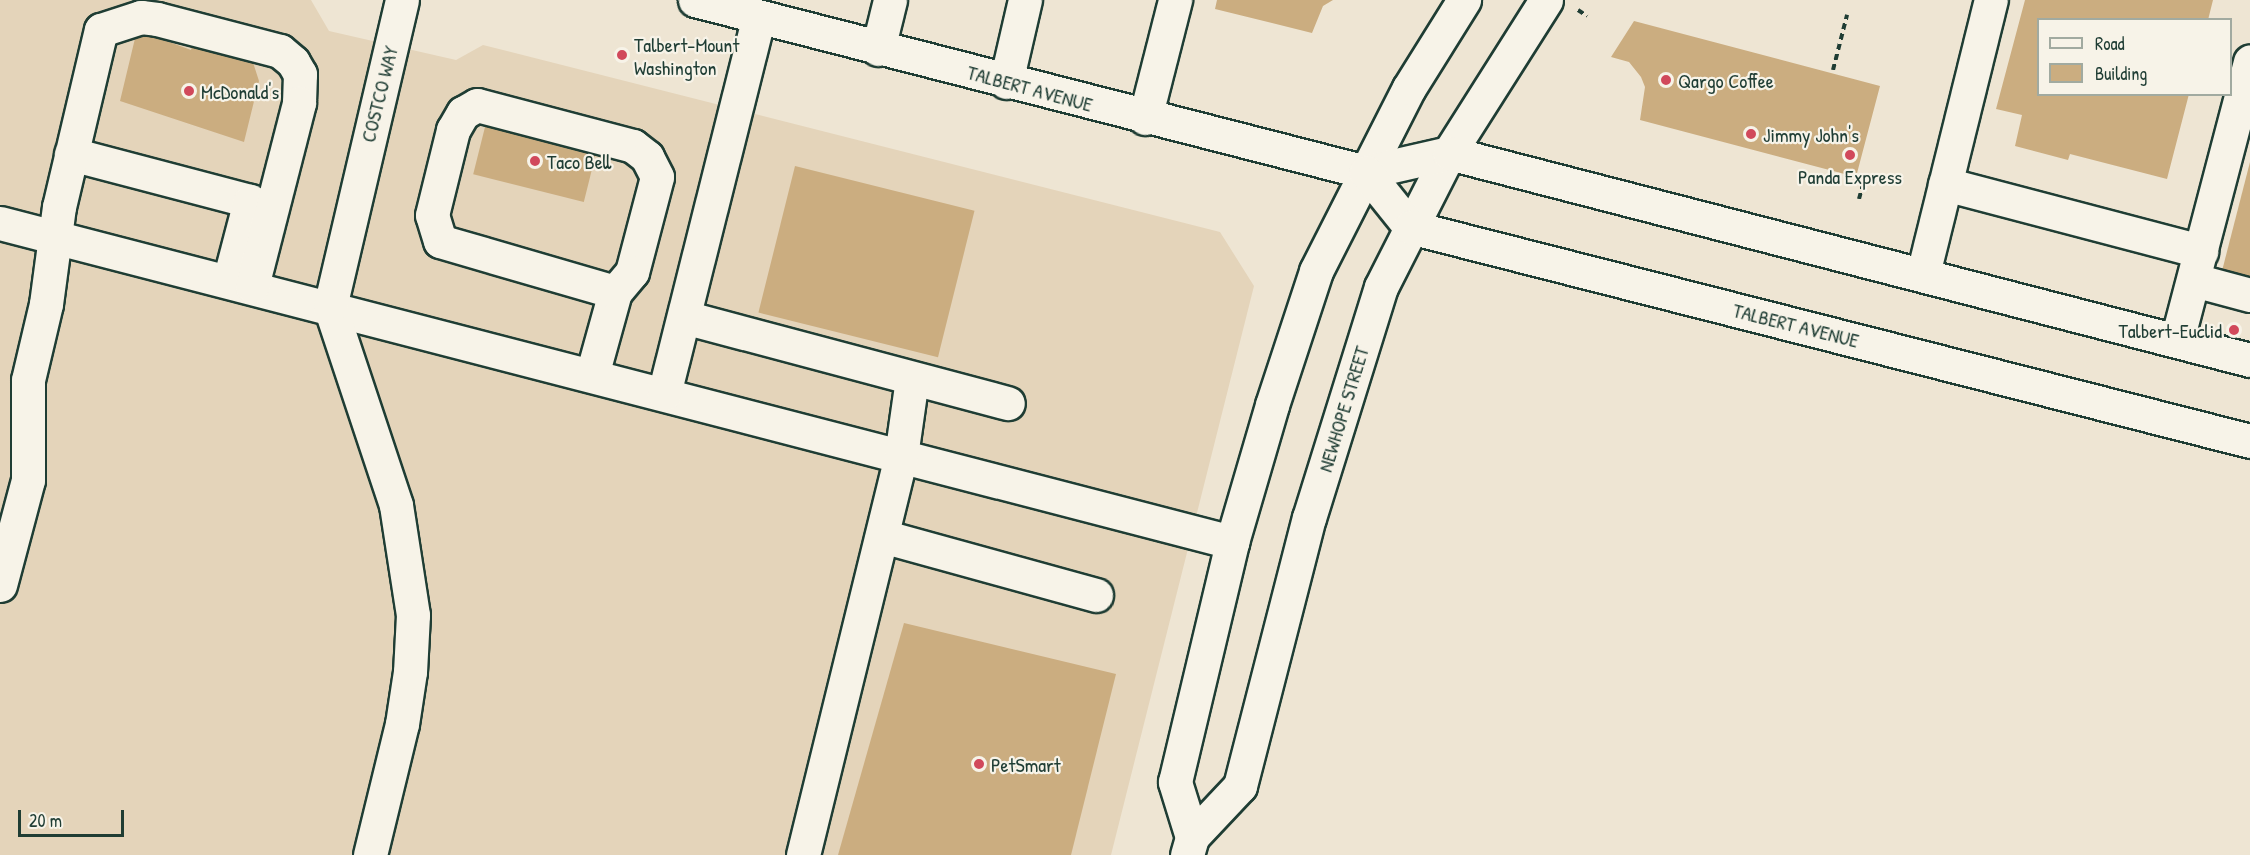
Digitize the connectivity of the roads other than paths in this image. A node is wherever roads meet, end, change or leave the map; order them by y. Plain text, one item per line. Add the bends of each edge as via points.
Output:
1 (402, 0) edge
2 (695, 0) edge
3 (890, 0) edge
4 (1025, 0) edge
5 (1175, 0) edge
6 (1464, 0) edge
7 (1546, 0) edge
8 (1991, 0) edge
9 (759, 17) junction
10 (878, 49) junction
11 (2250, 61) edge
12 (1006, 81) junction
13 (1145, 118) junction
14 (1449, 153) junction
15 (71, 154) junction
16 (1366, 172) junction
17 (1945, 184) junction
18 (0, 223) edge
19 (1410, 226) junction
20 (56, 238) junction
21 (2197, 266) junction
22 (1923, 274) junction
23 (240, 284) junction
24 (615, 292) junction
25 (2250, 295) edge
26 (330, 307) junction
27 (684, 317) junction
28 (2177, 340) junction
29 (2250, 360) edge
30 (592, 375) junction
31 (912, 379) junction
32 (664, 394) junction
33 (1008, 404) dead end
34 (2250, 441) edge
35 (901, 456) junction
36 (882, 536) junction
37 (1232, 542) junction
38 (0, 585) edge
39 (1096, 595) dead end
40 (1190, 846) edge
41 (370, 855) edge
42 (803, 855) edge

1 - 26 main road, COSTCO WAY
2 - 9 main road, TALBERT AVENUE
3 - 10 main road
4 - 12 main road
5 - 13 main road
6 - 16 main road, NEWHOPE STREET via 1417,75
7 - 14 main road, NEWHOPE STREET
8 - 17 main road
9 - 10 main road, TALBERT AVENUE
9 - 27 main road
10 - 12 main road, TALBERT AVENUE
11 - 21 main road
12 - 13 main road, TALBERT AVENUE
13 - 16 main road, TALBERT AVENUE
14 - 16 main road, TALBERT AVENUE
14 - 19 main road, NEWHOPE STREET
14 - 22 main road, TALBERT AVENUE
15 - 20 main road
15 - 23 main road via 250,201
15 - 23 main road via 101,30 141,17 280,51 300,74 299,103
16 - 19 main road
16 - 37 main road, NEWHOPE STREET via 1316,272
17 - 21 main road
17 - 22 main road
18 - 20 main road
19 - 34 main road, TALBERT AVENUE
19 - 40 main road, NEWHOPE STREET via 1381,287 1309,518 1240,786
20 - 23 main road
20 - 38 main road via 28,380 28,480
21 - 25 main road
21 - 28 main road
22 - 28 main road, TALBERT AVENUE
23 - 26 main road
24 - 24 main road via 460,249 441,240 432,215 453,130 463,113 477,105 633,146 647,157 657,177 632,272
24 - 30 main road
26 - 30 main road
26 - 41 main road via 396,505 413,615 402,724
27 - 31 main road
27 - 32 main road
28 - 29 main road, TALBERT AVENUE
30 - 32 main road
31 - 33 main road
31 - 35 main road
32 - 35 main road
35 - 36 main road
35 - 37 main road
36 - 39 main road
36 - 42 main road
37 - 40 main road, NEWHOPE STREET via 1175,782

